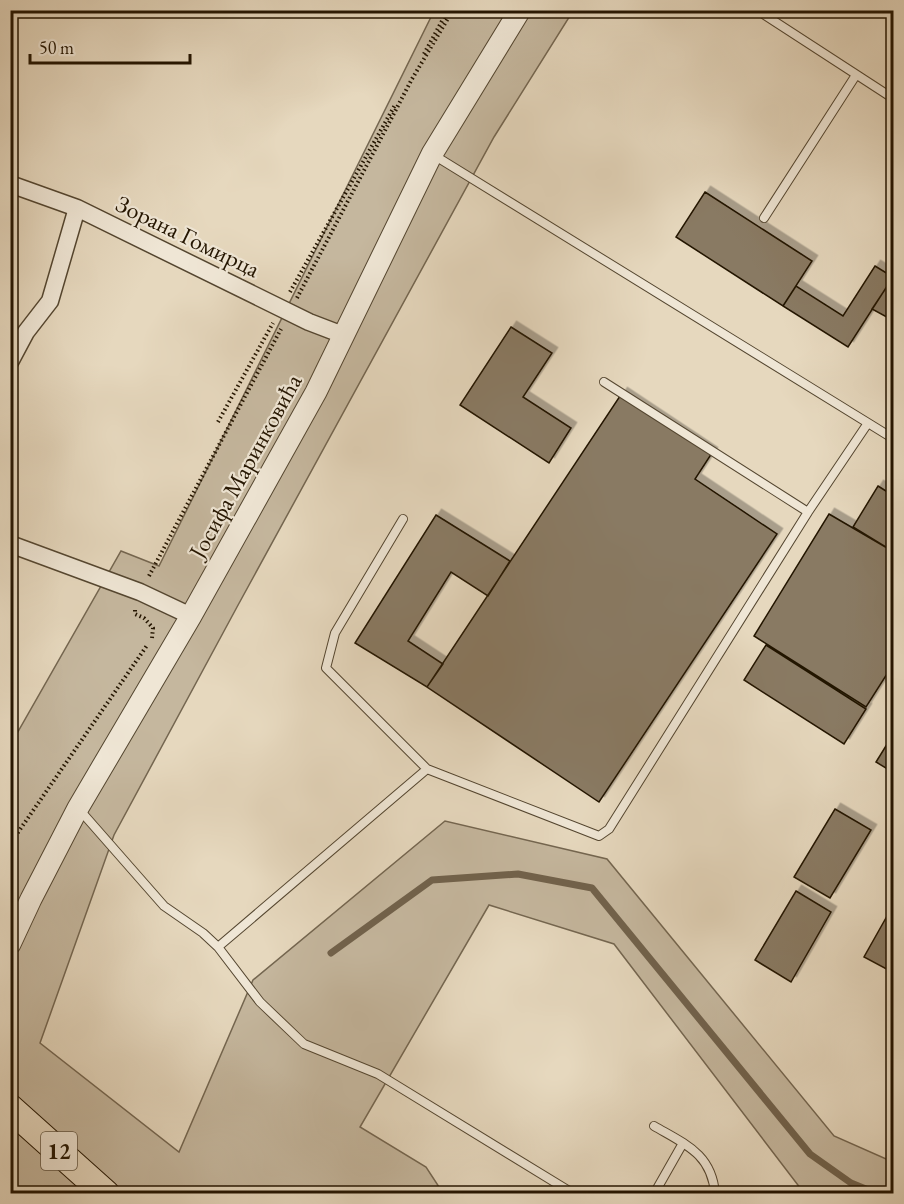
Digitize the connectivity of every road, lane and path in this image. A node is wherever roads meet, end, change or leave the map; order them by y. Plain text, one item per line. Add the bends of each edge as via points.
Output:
1 (448, 10) edge
2 (453, 10) edge
3 (520, 10) edge
4 (757, 10) edge
5 (856, 75) junction
6 (894, 99) edge
7 (432, 154) junction
8 (10, 184) edge
9 (76, 208) junction
10 (764, 218) dead end
11 (286, 310) junction
12 (343, 335) junction
13 (10, 362) edge
14 (604, 382) dead end
15 (218, 422) dead end
16 (868, 423) junction
17 (894, 439) edge
18 (808, 512) junction
19 (403, 519) dead end
20 (10, 544) edge
21 (140, 592) junction
22 (191, 616) junction
23 (428, 769) junction
24 (78, 808) junction
25 (10, 844) edge
26 (10, 944) edge
27 (218, 947) junction
28 (14, 1114) edge
29 (654, 1126) dead end
30 (684, 1143) junction
31 (106, 1194) edge
32 (574, 1194) edge
33 (654, 1194) edge
34 (716, 1194) edge

1 - 11 path, Јосифа Маринковића
2 - 11 path
3 - 7 street, Јосифа Маринковића
4 - 5 lane
5 - 6 lane
5 - 10 lane
7 - 12 street, Јосифа Маринковића
7 - 16 lane
8 - 9 street, Зорана Гомирца
9 - 11 street, Зорана Гомирца
9 - 13 street via 50,301 26,332
11 - 12 street, Зорана Гомирца
11 - 15 path, Јосифа Маринковића
11 - 21 path
12 - 22 street, Јосифа Маринковића via 316,392
14 - 18 lane
16 - 17 lane
16 - 18 lane
18 - 23 lane via 609,829 599,836
19 - 23 lane via 335,633 326,668
20 - 21 street
21 - 22 street
21 - 25 path via 135,614 153,628 153,637
22 - 24 street, Јосифа Маринковића
23 - 27 lane
24 - 26 street, Јосифа Маринковића
24 - 27 lane via 164,906
27 - 32 lane via 260,1002 304,1044 378,1074
28 - 31 main road, 12
29 - 30 lane
30 - 33 lane
30 - 34 lane via 703,1158 714,1179

